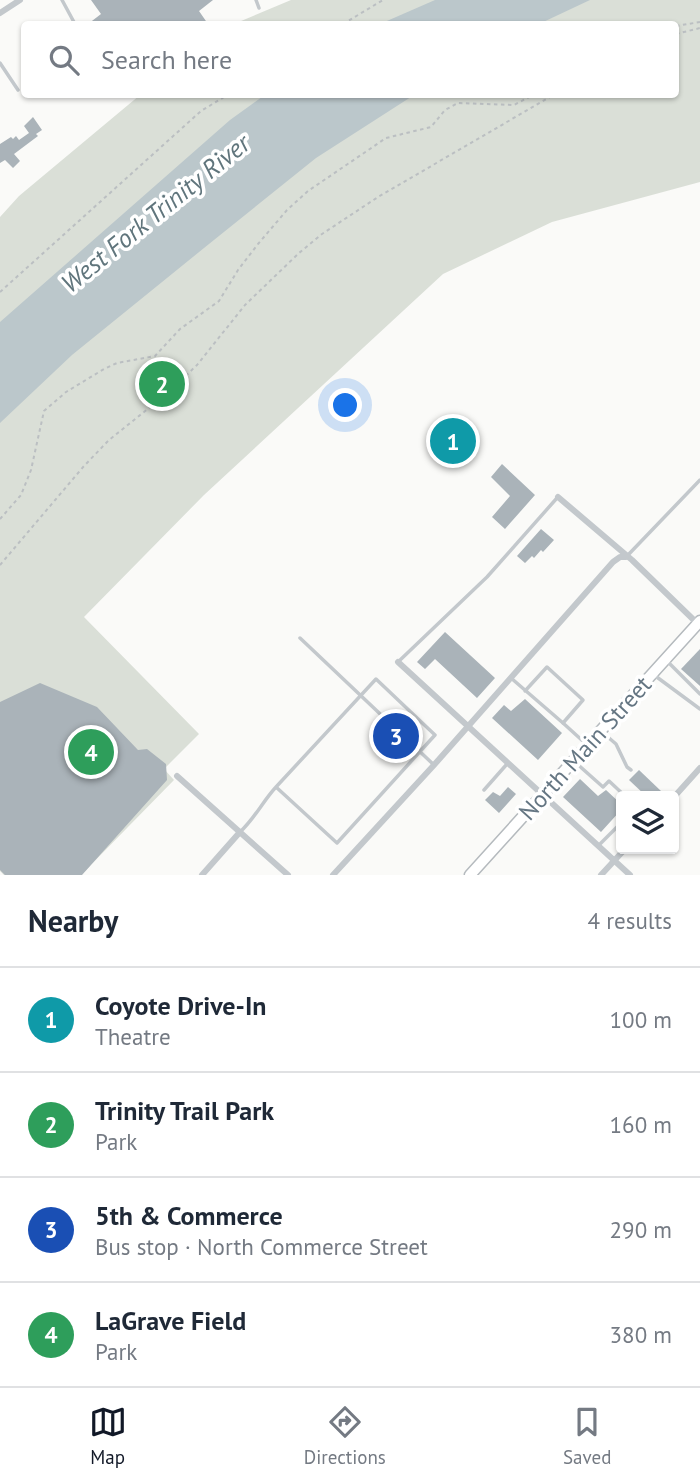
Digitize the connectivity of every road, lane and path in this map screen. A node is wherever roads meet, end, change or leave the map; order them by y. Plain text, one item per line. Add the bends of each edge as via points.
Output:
1 (20, 0) edge
2 (62, 0) edge
3 (256, 0) edge
4 (383, 0) edge
5 (259, 8) dead end
6 (0, 13) edge
7 (73, 21) edge
8 (348, 21) edge
9 (700, 22) edge
10 (679, 26) edge
11 (700, 28) edge
12 (679, 33) edge
13 (0, 63) edge
14 (18, 90) dead end
15 (222, 98) edge
16 (527, 98) edge
17 (548, 98) edge
18 (0, 292) edge
19 (700, 480) edge
20 (558, 497) joint
21 (0, 519) edge
22 (626, 557) junction
23 (0, 565) edge
24 (699, 624) edge
25 (300, 638) dead end
26 (665, 659) junction
27 (398, 662) joint
28 (652, 673) junction
29 (510, 678) junction
30 (525, 691) junction
31 (700, 694) edge
32 (361, 696) junction
33 (700, 709) edge
34 (563, 723) junction
35 (468, 726) junction
36 (601, 731) junction
37 (587, 745) junction
38 (420, 752) junction
39 (573, 761) junction
40 (507, 764) junction
41 (434, 765) junction
42 (700, 768) edge
43 (631, 770) dead end
44 (177, 776) dead end
45 (276, 787) junction
46 (484, 790) dead end
47 (620, 791) edge
48 (679, 791) edge
49 (541, 795) junction
50 (616, 828) edge
51 (240, 832) junction
52 (598, 846) junction
53 (620, 854) edge
54 (614, 861) junction
55 (201, 875) edge
56 (288, 875) edge
57 (333, 875) edge
58 (470, 875) edge
59 (601, 875) edge
60 (629, 875) edge

1 - 6 street
2 - 7 lane
3 - 5 lane
4 - 8 path
9 - 10 path
11 - 12 path
13 - 14 lane
15 - 18 path via 201,111
16 - 21 path via 514,105 458,103 431,127 386,138 308,191 243,262 219,301 180,329 155,356 104,369 44,411 21,495
17 - 23 path via 322,233 245,305 197,365 109,440
19 - 22 lane
20 - 22 street
20 - 27 lane via 487,577
22 - 24 street
22 - 29 street via 613,562
24 - 26 main road, North Main Street
25 - 32 lane
26 - 28 main road, North Main Street
26 - 31 lane
27 - 35 street
28 - 33 lane
28 - 36 main road, North Main Street
29 - 30 lane
29 - 35 street
30 - 34 lane
30 - 34 lane via 547,667 583,700
32 - 38 lane
32 - 38 lane via 376,679 416,716 435,735
32 - 45 lane
34 - 37 lane
35 - 40 street
35 - 41 street
36 - 37 main road, North Main Street
36 - 43 lane via 616,744
37 - 39 main road, North Main Street
38 - 41 lane
38 - 45 lane via 337,843
39 - 47 lane via 603,788 609,781
39 - 49 main road, North Main Street
40 - 46 lane
40 - 49 street
41 - 57 street
42 - 48 street
44 - 51 street
45 - 51 lane
49 - 52 street
49 - 58 main road, North Main Street
50 - 52 lane
51 - 55 street
51 - 56 street
52 - 54 street
53 - 54 street
54 - 59 street
54 - 60 street

